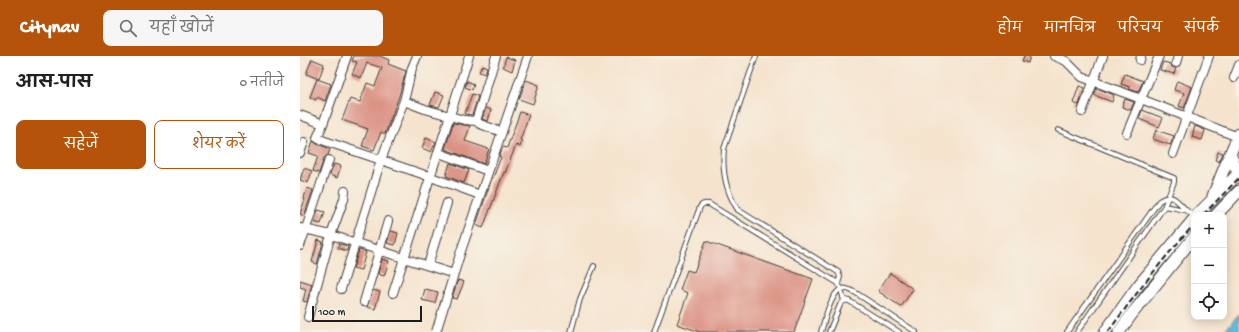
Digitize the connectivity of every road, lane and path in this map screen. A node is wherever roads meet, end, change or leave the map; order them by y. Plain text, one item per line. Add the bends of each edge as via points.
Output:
1 (347, 56) edge
2 (417, 56) edge
3 (470, 56) edge
4 (496, 56) edge
5 (528, 56) edge
6 (756, 56) edge
7 (1054, 56) edge
8 (1103, 56) edge
9 (1159, 56) edge
10 (1209, 56) edge
11 (1239, 65) edge
12 (1234, 78) dead end
13 (1093, 81) junction
14 (1141, 98) junction
15 (404, 101) junction
16 (1082, 112) dead end
17 (300, 115) edge
18 (450, 116) junction
19 (1186, 118) junction
20 (476, 121) junction
21 (323, 124) junction
22 (1058, 130) dead end
23 (502, 132) junction
24 (1127, 133) dead end
25 (1238, 136) edge
26 (304, 142) dead end
27 (300, 153) edge
28 (439, 153) junction
29 (1173, 154) dead end
30 (1230, 154) junction
31 (329, 160) dead end
32 (381, 160) junction
33 (488, 171) junction
34 (1239, 174) edge
35 (431, 177) junction
36 (345, 191) dead end
37 (1239, 191) edge
38 (480, 195) junction
39 (1168, 197) junction
40 (1211, 201) junction
41 (447, 203) dead end
42 (1164, 207) junction
43 (1186, 210) junction
44 (1201, 212) edge
45 (1219, 212) edge
46 (1191, 213) edge
47 (388, 221) dead end
48 (1191, 223) edge
49 (302, 228) edge
50 (331, 235) junction
51 (1191, 241) edge
52 (355, 242) junction
53 (300, 246) edge
54 (379, 250) junction
55 (404, 258) junction
56 (428, 265) junction
57 (594, 266) dead end
58 (454, 274) junction
59 (838, 283) junction
60 (341, 289) dead end
61 (841, 289) junction
62 (393, 293) dead end
63 (844, 301) junction
64 (364, 302) dead end
65 (308, 317) dead end
66 (436, 332) edge
67 (571, 332) edge
68 (654, 332) edge
69 (821, 332) edge
70 (829, 332) edge
71 (899, 332) edge
72 (916, 332) edge
73 (1068, 332) edge
74 (1077, 332) edge
75 (1105, 332) edge
76 (1119, 332) edge

1 - 21 street
2 - 15 street
3 - 18 street
4 - 20 street
5 - 23 street
6 - 59 lane via 724,149 726,183 738,210 838,272
7 - 13 street via 1066,61 1082,77
8 - 13 street
9 - 14 street
10 - 19 street
11 - 12 street
13 - 14 street
13 - 16 street
14 - 19 street
14 - 24 street
15 - 18 street via 425,110
15 - 32 street
17 - 21 street
18 - 20 street
18 - 28 street
19 - 25 street
19 - 29 street
20 - 23 street
21 - 32 street via 318,139
22 - 39 lane via 1174,178
23 - 33 street
25 - 30 main road
26 - 27 street
28 - 33 street
28 - 35 street
30 - 34 main road
30 - 40 main road
31 - 49 street
32 - 35 street
32 - 52 street
33 - 38 street
34 - 40 main road
35 - 38 street
35 - 55 street
36 - 50 street
37 - 45 main road
38 - 58 street
39 - 42 lane
39 - 43 lane via 1180,202
39 - 73 lane via 1155,207
40 - 44 main road
41 - 56 street
42 - 43 lane
42 - 74 lane
43 - 46 lane
47 - 54 street
48 - 75 main road via 1138,286
49 - 50 street
49 - 53 street
50 - 52 street
50 - 65 street
51 - 76 main road
52 - 54 street
52 - 60 street
54 - 55 street
54 - 64 street
55 - 56 street
55 - 62 street
56 - 58 street
57 - 67 lane via 580,299
58 - 66 street
59 - 61 lane
59 - 68 lane via 705,203 700,207
61 - 63 lane
61 - 69 lane via 834,298
61 - 72 lane via 850,290
63 - 70 lane via 837,309
63 - 71 lane via 850,301

